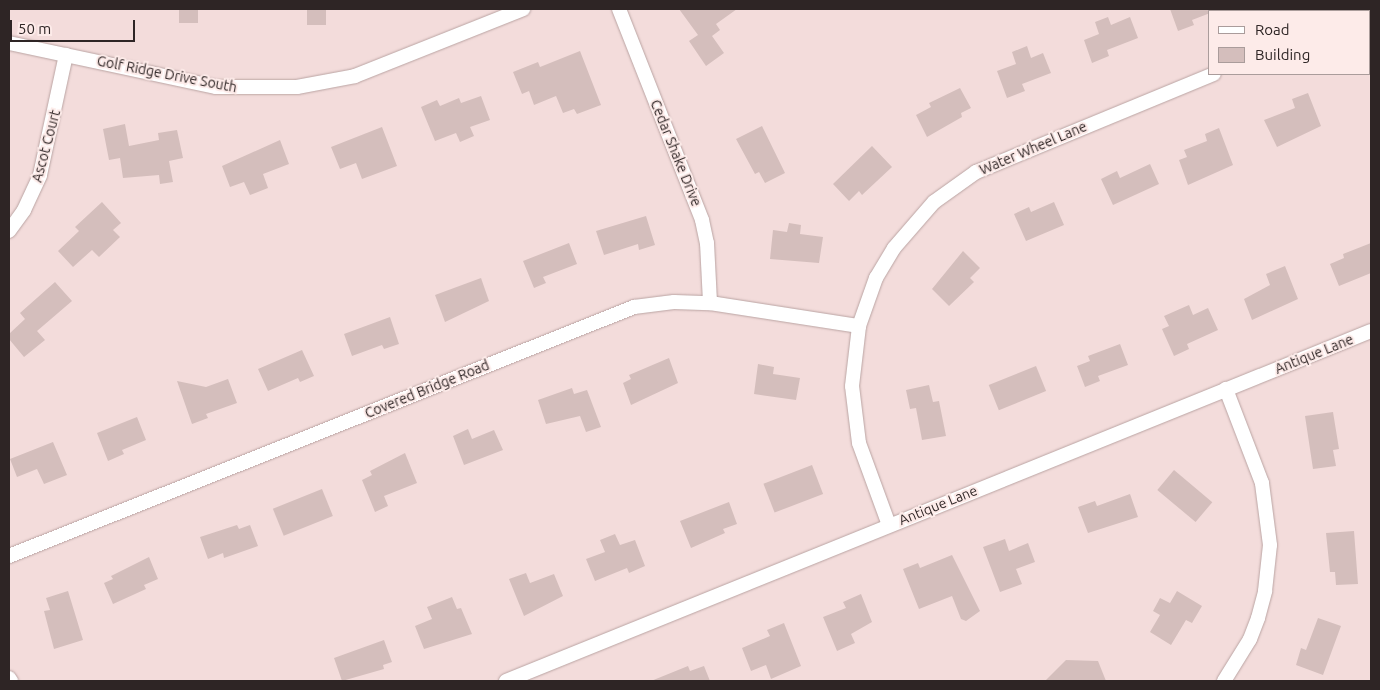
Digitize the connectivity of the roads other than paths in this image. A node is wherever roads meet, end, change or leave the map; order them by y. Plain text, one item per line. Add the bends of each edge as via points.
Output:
1 (523, 9) edge
2 (619, 9) edge
3 (9, 44) edge
4 (66, 55) junction
5 (1212, 75) edge
6 (9, 231) edge
7 (710, 303) junction
8 (859, 326) junction
9 (1371, 331) edge
10 (1226, 390) junction
11 (889, 524) junction
12 (9, 556) edge
13 (9, 678) edge
14 (11, 681) edge
15 (506, 681) edge
16 (1224, 681) edge

1 - 4 street, Golf Ridge Drive South via 355,76 297,87 216,86
2 - 7 street, Cedar Shake Drive via 700,214 707,243
3 - 4 street, Golf Ridge Drive South
4 - 6 street, Ascot Court via 40,175 24,210
5 - 8 street, Water Wheel Lane via 992,164 946,192 918,218 894,248 876,278
7 - 8 street, Covered Bridge Road
7 - 12 street, Covered Bridge Road via 653,303 616,313
8 - 11 street, Water Wheel Lane via 852,386 854,418 865,464
9 - 10 street, Antique Lane
10 - 11 street, Antique Lane
10 - 16 street via 1262,483 1270,546 1258,618 1250,639
11 - 15 street, Antique Lane
13 - 14 street

